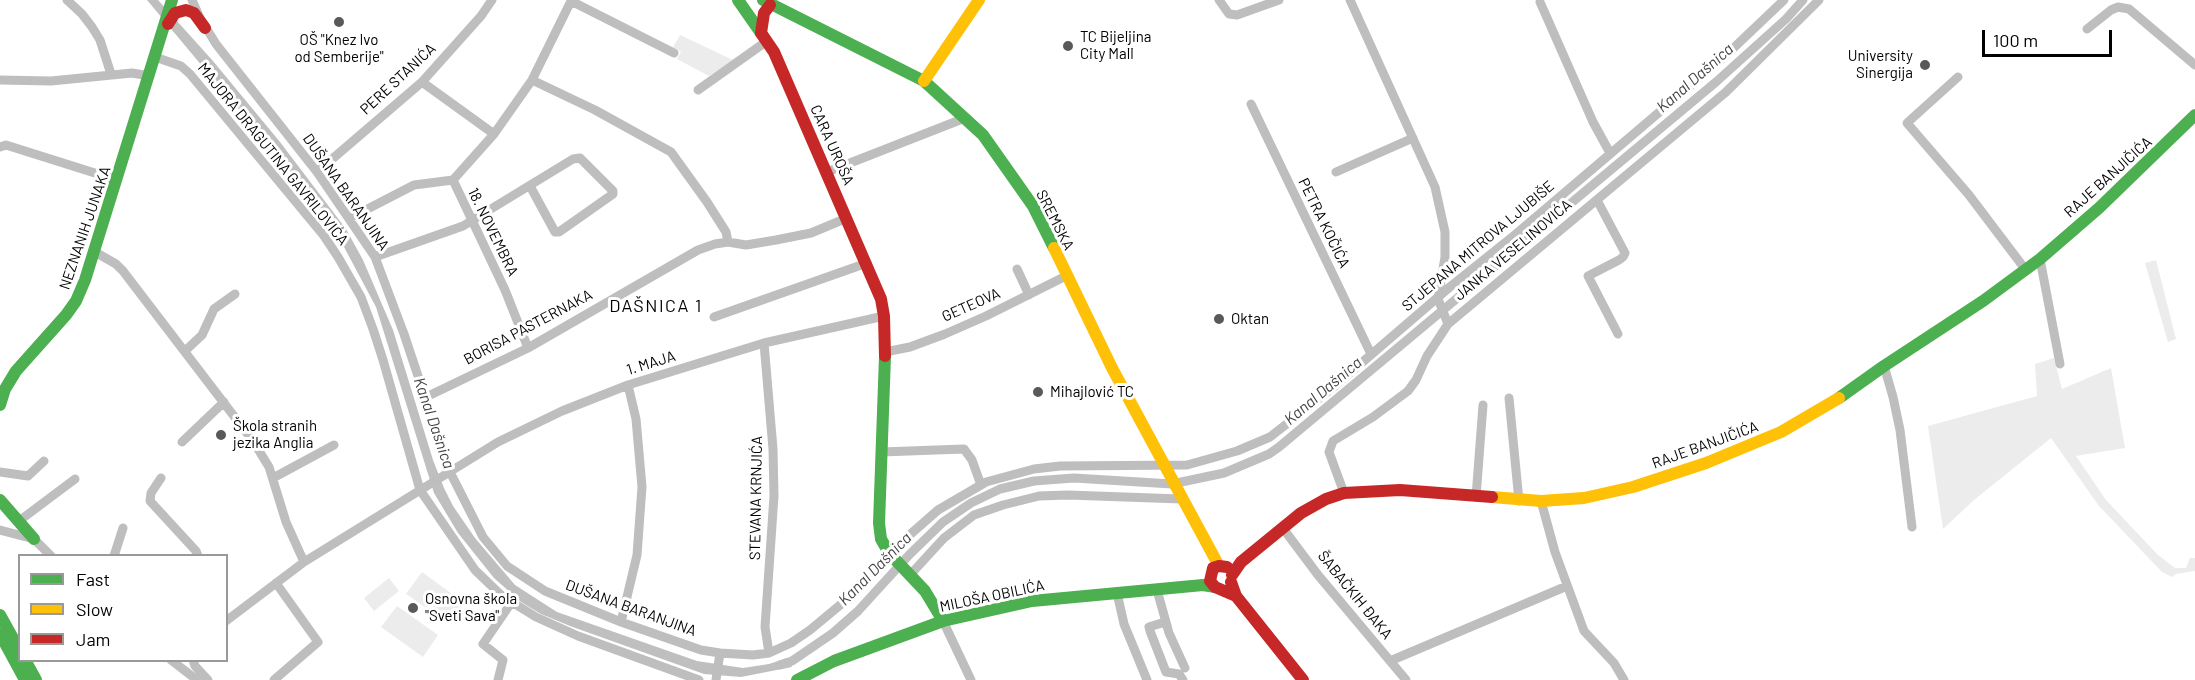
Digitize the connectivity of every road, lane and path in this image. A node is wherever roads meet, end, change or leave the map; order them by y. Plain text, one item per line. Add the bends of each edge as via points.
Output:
1 (67, 0) edge
2 (190, 0) edge
3 (492, 0) edge
4 (738, 0) edge
5 (978, 0) edge
6 (1219, 0) edge
7 (1280, 0) edge
8 (1350, 0) edge
9 (1784, 0) edge
10 (1819, 0) edge
11 (571, 1) edge
12 (766, 2) edge
13 (1540, 2) dead end
14 (171, 5) edge
15 (205, 28) junction
16 (2087, 29) dead end
17 (764, 37) junction
18 (674, 53) dead end
19 (155, 57) junction
20 (2195, 65) edge
21 (111, 74) junction
22 (150, 76) junction
23 (1958, 77) dead end
24 (0, 80) edge
25 (532, 80) junction
26 (924, 81) junction
27 (422, 82) junction
28 (698, 90) dead end
29 (1251, 104) dead end
30 (2195, 115) edge
31 (965, 118) junction
32 (494, 134) junction
33 (1413, 138) junction
34 (0, 147) edge
35 (1610, 153) junction
36 (318, 172) junction
37 (827, 172) junction
38 (1336, 172) dead end
39 (117, 180) junction
40 (453, 180) junction
41 (530, 186) junction
42 (1597, 200) junction
43 (350, 218) junction
44 (847, 218) junction
45 (472, 221) junction
46 (728, 242) junction
47 (95, 252) junction
48 (375, 257) junction
49 (2040, 259) junction
50 (867, 263) junction
51 (1017, 269) dead end
52 (2025, 269) junction
53 (1066, 276) junction
54 (235, 294) dead end
55 (1029, 295) junction
56 (1439, 302) junction
57 (884, 316) junction
58 (714, 317) dead end
59 (1447, 321) junction
60 (1618, 334) dead end
61 (764, 343) junction
62 (528, 348) junction
63 (185, 351) junction
64 (885, 352) junction
65 (1371, 354) junction
66 (2060, 364) dead end
67 (1884, 366) junction
68 (628, 385) junction
69 (424, 398) junction
70 (1509, 398) dead end
71 (224, 402) junction
72 (0, 405) edge
73 (1483, 405) dead end
74 (182, 442) dead end
75 (334, 445) dead end
76 (881, 452) junction
77 (44, 460) dead end
78 (1164, 465) junction
79 (0, 472) edge
80 (446, 475) junction
81 (161, 478) dead end
82 (273, 478) junction
83 (75, 479) dead end
84 (981, 485) junction
85 (422, 489) junction
86 (1344, 493) junction
87 (1180, 496) junction
88 (1476, 497) junction
89 (0, 500) edge
90 (1519, 501) junction
91 (1541, 501) junction
92 (19, 521) junction
93 (1282, 527) junction
94 (1912, 527) dead end
95 (123, 528) dead end
96 (0, 530) edge
97 (21, 535) junction
98 (0, 537) edge
99 (34, 540) junction
100 (50, 554) edge
101 (114, 554) edge
102 (198, 554) edge
103 (890, 555) junction
104 (304, 562) junction
105 (1241, 562) junction
106 (909, 575) junction
107 (1214, 577) junction
108 (1232, 579) junction
109 (276, 583) junction
110 (1567, 586) junction
111 (1158, 591) junction
112 (1117, 593) junction
113 (1236, 596) junction
114 (511, 603) junction
115 (0, 615) edge
116 (228, 617) edge
117 (943, 621) junction
118 (621, 622) junction
119 (1166, 622) junction
120 (0, 633) edge
121 (18, 647) edge
122 (769, 653) junction
123 (720, 656) junction
124 (1390, 661) junction
125 (26, 662) edge
126 (173, 662) edge
127 (194, 662) edge
128 (1185, 668) dead end
129 (25, 680) edge
130 (36, 680) edge
131 (197, 680) edge
132 (208, 680) edge
133 (274, 680) edge
134 (498, 680) edge
135 (699, 680) edge
136 (716, 680) edge
137 (797, 680) edge
138 (970, 680) edge
139 (1147, 680) edge
140 (1183, 680) edge
141 (1303, 680) edge
142 (1406, 680) edge
143 (1624, 680) edge

1 - 21 street via 100,40
2 - 15 street, DUŠANA BARANJINA
3 - 27 street, PERE STANIĆA
4 - 17 main road, CARA UROŠA
5 - 26 main road
6 - 7 street via 1229,14 1237,15
8 - 33 street
9 - 35 street, STJEPANA MITROVA LJUBIŠE via 1723,58
10 - 42 street, JANKA VESELINOVIĆA via 1726,92
11 - 18 street
11 - 25 street, 18. NOVEMBRA
12 - 17 main road
12 - 26 main road, SREMSKA
13 - 35 street
14 - 15 main road via 189,10
14 - 19 main road, NEZNANIH JUNAKA
15 - 36 street, DUŠANA BARANJINA
16 - 20 street via 2111,10 2129,9
17 - 28 street
17 - 37 main road, CARA UROŠA
19 - 22 main road, NEZNANIH JUNAKA
19 - 85 street, MAJORA DRAGUTINA GAVRILOVIĆA via 181,66 190,74 338,258 361,297
21 - 22 street
21 - 24 street via 51,81
22 - 39 main road, NEZNANIH JUNAKA
23 - 52 street via 1907,123
25 - 32 street, 18. NOVEMBRA
25 - 46 street via 671,152 726,232
26 - 31 main road, SREMSKA
27 - 32 street
27 - 36 street, PERE STANIĆA
29 - 65 street, PETRA KOČIĆA
30 - 49 main road, RAJE BANJIČIĆA
31 - 37 street
31 - 53 main road, SREMSKA via 983,135 1033,206
32 - 40 street, 18. NOVEMBRA
33 - 38 street
33 - 56 street via 1442,209 1445,257
34 - 39 street via 6,145
35 - 56 street, STJEPANA MITROVA LJUBIŠE via 1451,286
36 - 43 street, DUŠANA BARANJINA
37 - 44 main road, CARA UROŠA
39 - 47 main road, NEZNANIH JUNAKA
40 - 43 street via 414,185
40 - 45 street, 18. NOVEMBRA
41 - 41 street via 580,158 613,194 555,232
41 - 45 street
42 - 59 street, JANKA VESELINOVIĆA
42 - 60 street via 1625,253 1618,261 1588,276
43 - 48 street, DUŠANA BARANJINA
44 - 46 street, BORISA PASTERNAKA via 811,233 777,240 746,245
44 - 50 main road, CARA UROŠA
45 - 48 street
45 - 62 street, 18. NOVEMBRA
46 - 62 street, BORISA PASTERNAKA via 674,262
47 - 63 street via 123,271
47 - 72 main road, NEZNANIH JUNAKA via 76,301 16,372
48 - 69 street, DUŠANA BARANJINA
49 - 52 main road, RAJE BANJIČIĆA
49 - 66 street
50 - 57 main road, CARA UROŠA
50 - 58 street
51 - 55 street
52 - 67 main road, RAJE BANJIČIĆA
53 - 55 street, GETEOVA
53 - 78 main road, SREMSKA
54 - 63 street via 214,309 202,335
55 - 64 street, GETEOVA via 945,334
56 - 59 street
56 - 65 street, STJEPANA MITROVA LJUBIŠE
57 - 61 street, 1. MAJA
57 - 64 main road, CARA UROŠA
59 - 86 street via 1408,391 1333,441 1329,452
61 - 68 street, 1. MAJA
61 - 122 street, STEVANA KRNJIĆA via 774,496 765,627
62 - 69 street, BORISA PASTERNAKA
63 - 71 street
64 - 76 main road, CARA UROŠA
65 - 78 street, STJEPANA MITROVA LJUBIŠE via 1270,437 1208,460
67 - 91 main road, RAJE BANJIČIĆA via 1804,420 1740,450 1601,495
67 - 94 street via 1900,430
68 - 80 street, 1. MAJA via 534,424
68 - 118 street via 640,453 642,498 637,555
69 - 80 street, DUŠANA BARANJINA
70 - 90 street
71 - 74 street
71 - 82 street via 264,457
73 - 88 street
75 - 82 street
76 - 84 street via 964,449
76 - 103 main road, CARA UROŠA via 879,523 881,539
77 - 79 street via 27,476
78 - 84 street, STJEPANA MITROVA LJUBIŠE via 1034,469
78 - 87 main road, SREMSKA
80 - 85 street, 1. MAJA
80 - 118 street, DUŠANA BARANJINA via 483,537 507,566 545,591
81 - 102 street via 150,501
82 - 104 street via 286,522
83 - 92 street
84 - 103 street, DUŠANA BARANJINA via 938,510
85 - 104 street
85 - 114 street, MAJORA DRAGUTINA GAVRILOVIĆA via 475,570
86 - 88 main road, RAJE BANJIČIĆA via 1400,490
86 - 93 main road, RAJE BANJIČIĆA via 1314,505
87 - 106 street via 1039,496 1003,505 974,515 944,538
87 - 107 main road, SREMSKA via 1213,553
88 - 90 main road, RAJE BANJIČIĆA
89 - 92 main road
90 - 91 main road, RAJE BANJIČIĆA
91 - 110 street
92 - 99 main road
93 - 105 main road, RAJE BANJIČIĆA
93 - 124 street, ŠABAČKIH ĐAKA
95 - 101 street
96 - 97 street
97 - 98 street
97 - 99 street
99 - 100 street
103 - 106 main road, CARA UROŠA
103 - 122 street, DUŠANA BARANJINA via 833,613 791,643
104 - 109 street
105 - 107 main road
105 - 108 main road
106 - 117 main road, CARA UROŠA via 925,591
107 - 108 main road via 1226,587
107 - 108 main road via 1229,569
107 - 111 main road, MILOŠA OBILIĆA
107 - 113 main road
108 - 113 main road
109 - 116 street
109 - 133 street via 318,642
110 - 124 street
110 - 143 street via 1584,631 1614,663
111 - 112 main road, MILOŠA OBILIĆA
111 - 119 street
112 - 117 main road, MILOŠA OBILIĆA via 1032,601
112 - 139 street via 1124,624
113 - 141 main road
114 - 134 street via 483,644 503,660
114 - 135 street, MAJORA DRAGUTINA GAVRILOVIĆA via 566,631
115 - 121 main road
117 - 137 main road, MILOŠA OBILIĆA
117 - 138 street
118 - 123 street, DUŠANA BARANJINA
119 - 128 street
119 - 140 street via 1149,627 1150,631 1166,672 1179,674
120 - 129 main road
122 - 123 street, DUŠANA BARANJINA
123 - 136 street
124 - 142 street, ŠABAČKIH ĐAKA
125 - 130 main road
126 - 131 street
127 - 132 street

